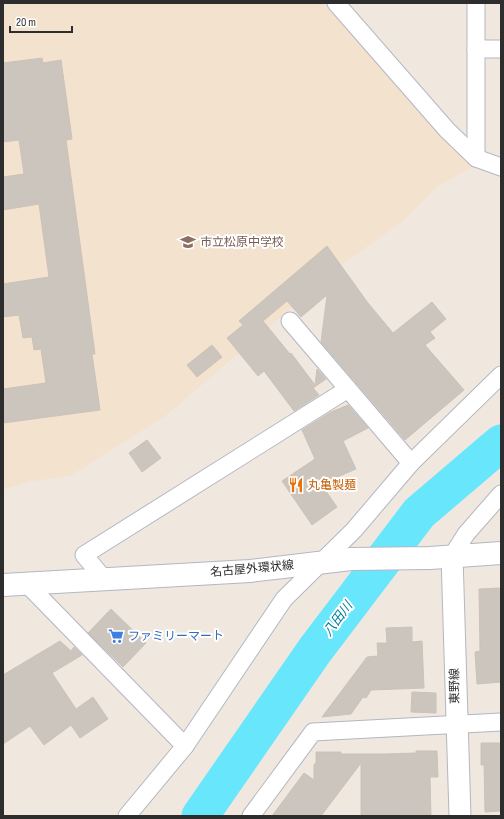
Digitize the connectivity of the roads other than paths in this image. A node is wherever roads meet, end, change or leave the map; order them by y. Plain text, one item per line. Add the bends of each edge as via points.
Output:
1 (336, 3) edge
2 (476, 3) edge
3 (476, 49) junction
4 (501, 49) edge
5 (476, 158) junction
6 (501, 167) edge
7 (290, 321) dead end
8 (501, 375) edge
9 (348, 389) junction
10 (411, 463) junction
11 (501, 494) edge
12 (501, 553) edge
13 (452, 556) junction
14 (320, 563) junction
15 (104, 579) junction
16 (27, 584) junction
17 (3, 585) edge
18 (501, 722) edge
19 (456, 724) junction
20 (185, 746) junction
21 (127, 816) edge
22 (251, 816) edge
23 (460, 816) edge

1 - 5 street via 446,130
2 - 3 street
3 - 4 street
3 - 5 street
5 - 6 street
7 - 9 street
8 - 10 street
9 - 10 street
9 - 15 street via 84,555
10 - 14 street via 354,530
11 - 13 street via 466,534
12 - 13 main road, 名古屋外環状線
13 - 14 main road, 名古屋外環状線 via 351,559
13 - 19 street, 東野線
14 - 15 main road, 名古屋外環状線 via 250,571
14 - 20 street via 284,599
15 - 16 main road, 名古屋外環状線
16 - 17 main road, 名古屋外環状線
16 - 20 street
18 - 19 street
19 - 22 street via 313,732
19 - 23 street, 東野線
20 - 21 street

